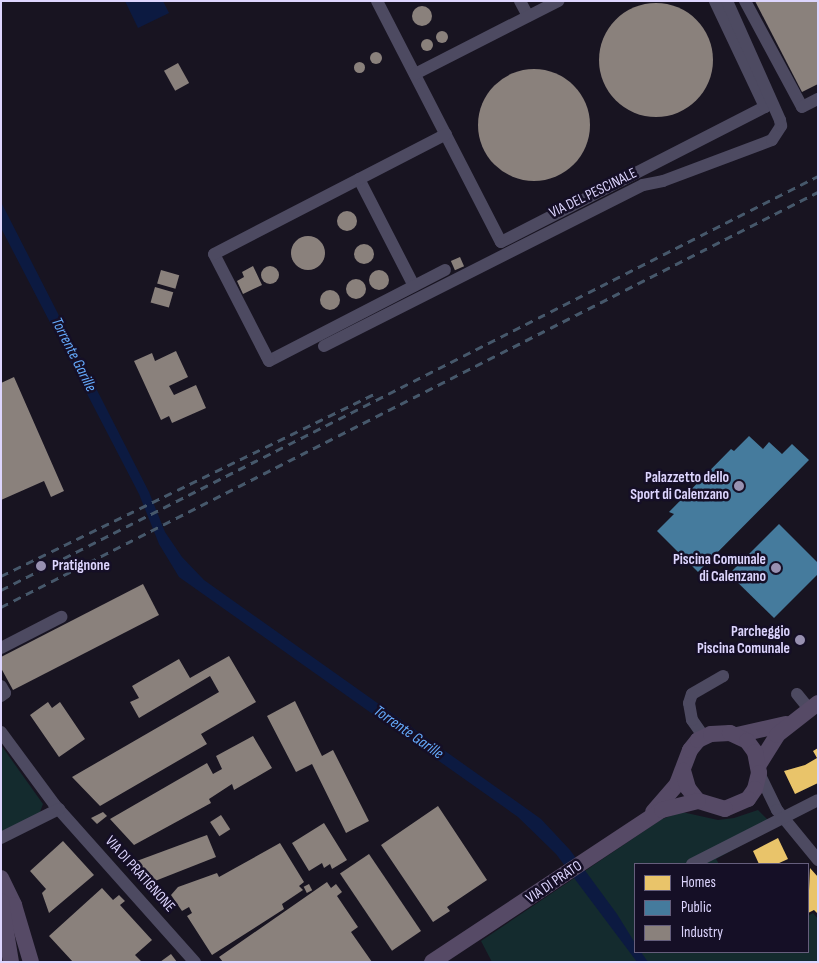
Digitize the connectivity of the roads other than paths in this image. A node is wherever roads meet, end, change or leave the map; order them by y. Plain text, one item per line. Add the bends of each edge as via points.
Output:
1 (377, 1) edge
2 (520, 1) edge
3 (558, 1) edge
4 (715, 1) edge
5 (727, 1) edge
6 (745, 1) edge
7 (528, 16) junction
8 (414, 74) junction
9 (818, 99) edge
10 (446, 134) junction
11 (359, 179) junction
12 (445, 270) dead end
13 (414, 286) junction
14 (324, 346) dead end
15 (61, 618) dead end
16 (1, 648) edge
17 (722, 676) dead end
18 (1, 686) edge
19 (797, 694) dead end
20 (1, 696) edge
21 (813, 706) edge
22 (792, 722) junction
23 (1, 732) edge
24 (737, 735) junction
25 (704, 737) junction
26 (759, 770) junction
27 (683, 771) junction
28 (748, 799) junction
29 (818, 800) edge
30 (698, 801) junction
31 (59, 809) junction
32 (780, 814) junction
33 (645, 820) junction
34 (1, 838) edge
35 (818, 860) edge
36 (694, 863) edge
37 (1, 878) edge
38 (1, 901) edge
39 (463, 944) junction
40 (11, 962) edge
41 (31, 962) edge
42 (195, 962) edge
43 (432, 962) edge
44 (441, 962) edge

1 - 8 street
2 - 7 street
3 - 7 street
4 - 10 street via 765,108 501,242
5 - 14 street, VIA DEL PESCINALE via 780,120 781,126 772,140 643,186
6 - 9 street via 802,107
7 - 8 street
8 - 10 street
10 - 11 street
11 - 13 street
11 - 13 street via 214,254 269,361
12 - 13 street
15 - 16 street
17 - 25 street via 692,694 689,703 692,720
18 - 20 street via 5,693
19 - 21 street
21 - 22 main road
22 - 24 main road
22 - 26 main road via 777,735
23 - 31 street, VIA DI PRATIGNONE
24 - 25 main road via 720,732
24 - 26 main road via 751,745
25 - 27 main road, VIA DI PRATO via 690,750
26 - 28 main road via 755,789
26 - 32 street
27 - 30 main road via 688,788
27 - 33 main road, VIA DI PRATO via 672,792
28 - 30 main road, VIA DI PRATO via 726,809
28 - 32 street via 759,799
29 - 32 street
30 - 33 main road, VIA DI PRATO via 667,808
31 - 34 street
31 - 42 street, VIA DI PRATIGNONE
32 - 35 street
32 - 36 street
33 - 39 main road, VIA DI PRATO
37 - 41 main road via 14,904
38 - 40 main road
39 - 43 main road, VIA DI PRATO
39 - 44 main road, VIA DI PRATO

